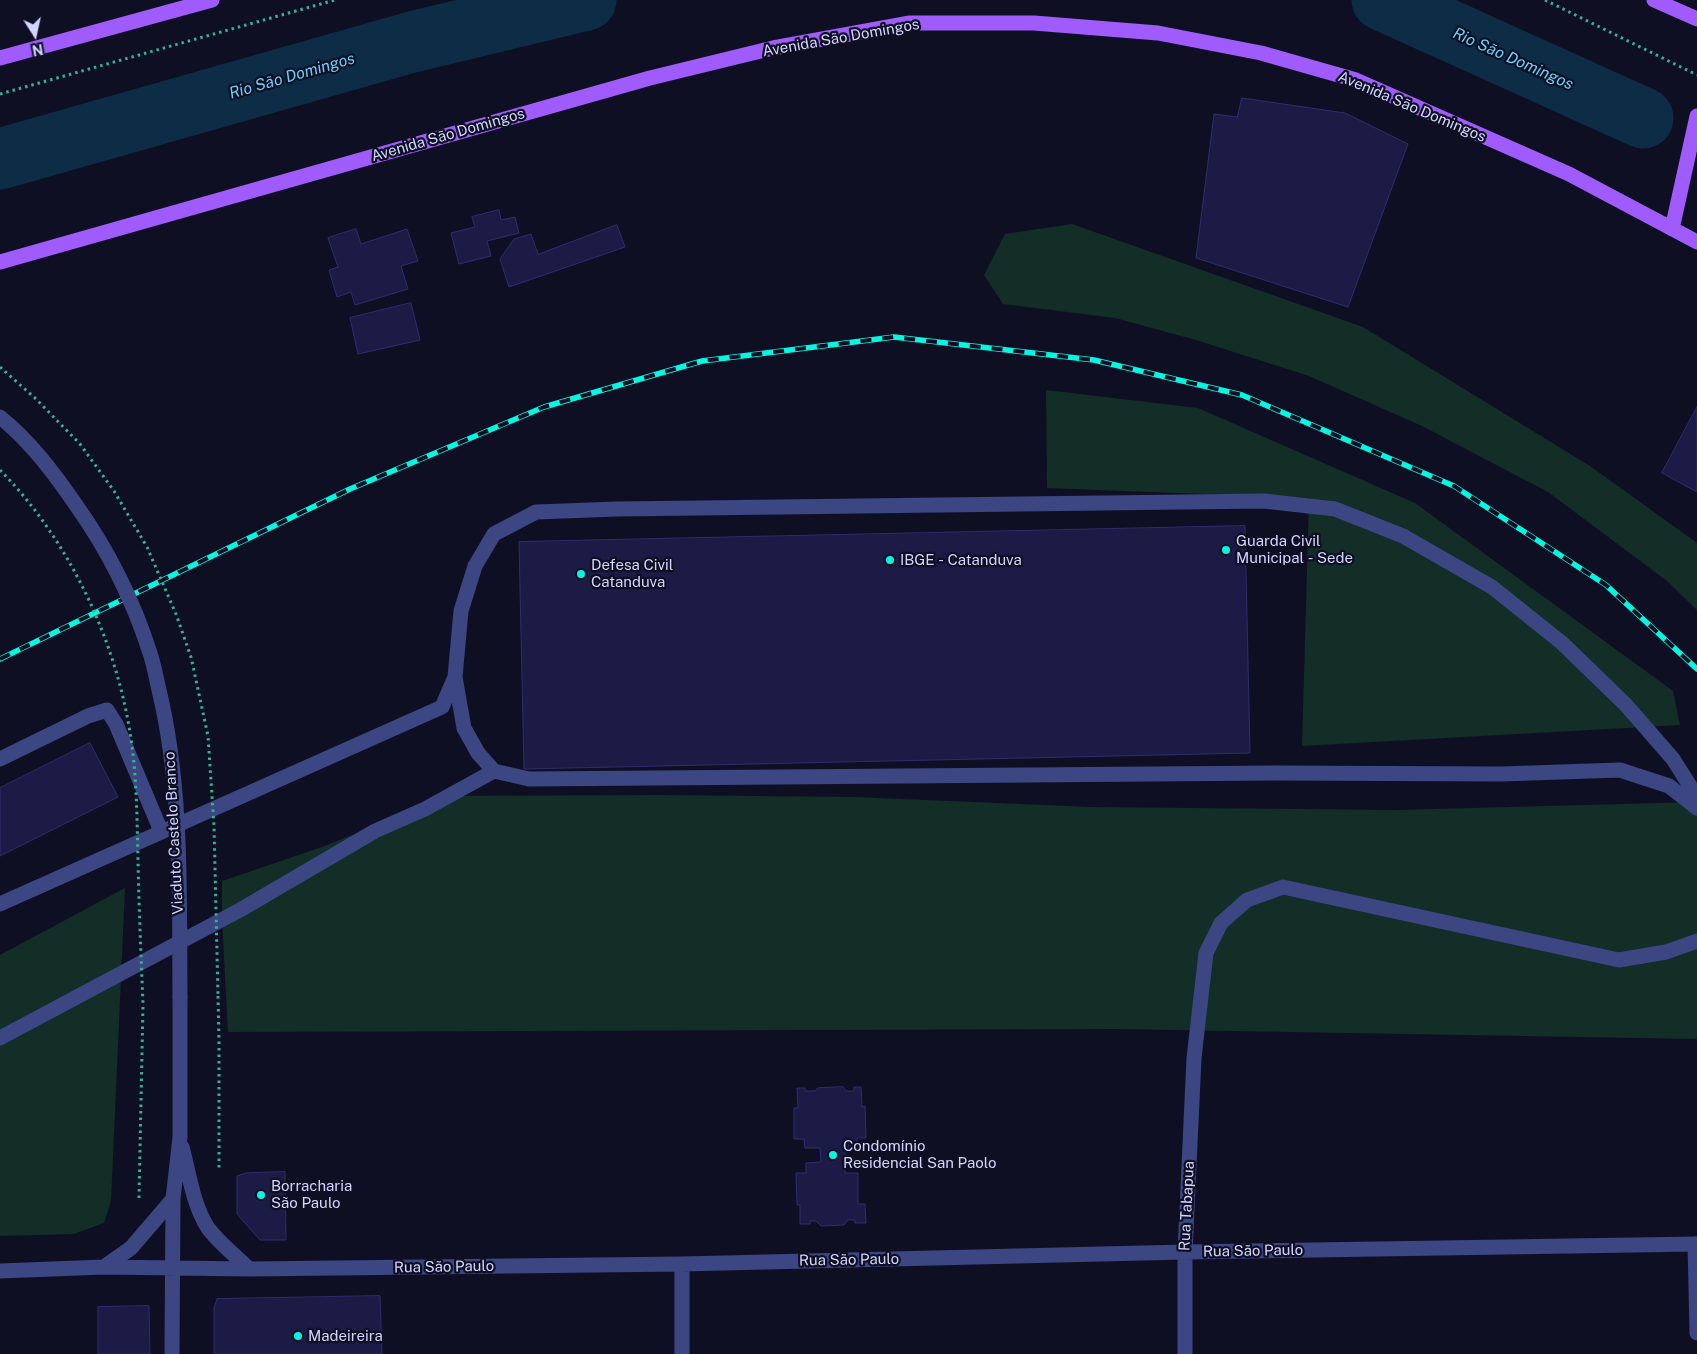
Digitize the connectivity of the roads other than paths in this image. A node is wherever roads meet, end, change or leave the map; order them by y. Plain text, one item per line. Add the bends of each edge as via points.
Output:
1 (212, 0) edge
2 (1654, 0) edge
3 (1697, 19) edge
4 (0, 58) edge
5 (1697, 116) edge
6 (1672, 229) junction
7 (1697, 242) edge
8 (0, 262) edge
9 (0, 417) edge
10 (455, 677) junction
11 (0, 759) edge
12 (494, 771) junction
13 (1697, 796) edge
14 (1697, 808) edge
15 (161, 831) junction
16 (0, 904) edge
17 (1697, 940) edge
18 (0, 1038) edge
19 (180, 1137) junction
20 (173, 1199) junction
21 (1696, 1244) edge
22 (1185, 1252) junction
23 (682, 1264) junction
24 (104, 1268) junction
25 (172, 1269) junction
26 (250, 1269) junction
27 (0, 1271) edge
28 (1697, 1333) edge
29 (172, 1354) edge
30 (682, 1354) edge
31 (1186, 1354) edge

1 - 4 main road
2 - 3 main road
5 - 6 main road
6 - 7 main road, Avenida São Domingos
6 - 8 main road, Avenida São Domingos via 1568,174 1356,80 1261,53 1149,32 1034,22 910,23 773,48 650,78
9 - 19 street, Viaduto Castelo Branco, bridge via 51,468 98,537 127,593 151,654 166,719 175,787 179,874
10 - 12 street via 464,728 478,753
10 - 13 street via 461,611 475,566 494,534 536,512 1264,501 1335,509 1403,536 1492,587 1562,643 1626,705 1673,759
10 - 15 street via 442,706
11 - 15 street via 107,710 116,724
12 - 14 street via 529,779 1501,774 1620,770 1669,786
12 - 18 street via 425,809 375,831 240,910
15 - 16 street
17 - 22 street, Rua Tabapua via 1666,952 1619,960 1283,887 1247,900 1220,924 1206,953 1194,1058
19 - 20 street, Viaduto Castelo Branco
19 - 26 street via 196,1201 208,1227
20 - 24 street via 131,1248
20 - 25 street, Viaduto Castelo Branco
21 - 22 street, Rua São Paulo
21 - 28 street
22 - 23 street, Rua São Paulo
22 - 31 street, Rua Tabapua
23 - 26 street, Rua São Paulo
23 - 30 street
24 - 25 street, Rua São Paulo
24 - 27 street, Rua São Paulo
25 - 26 street, Rua São Paulo
25 - 29 street, Viaduto Castelo Branco

